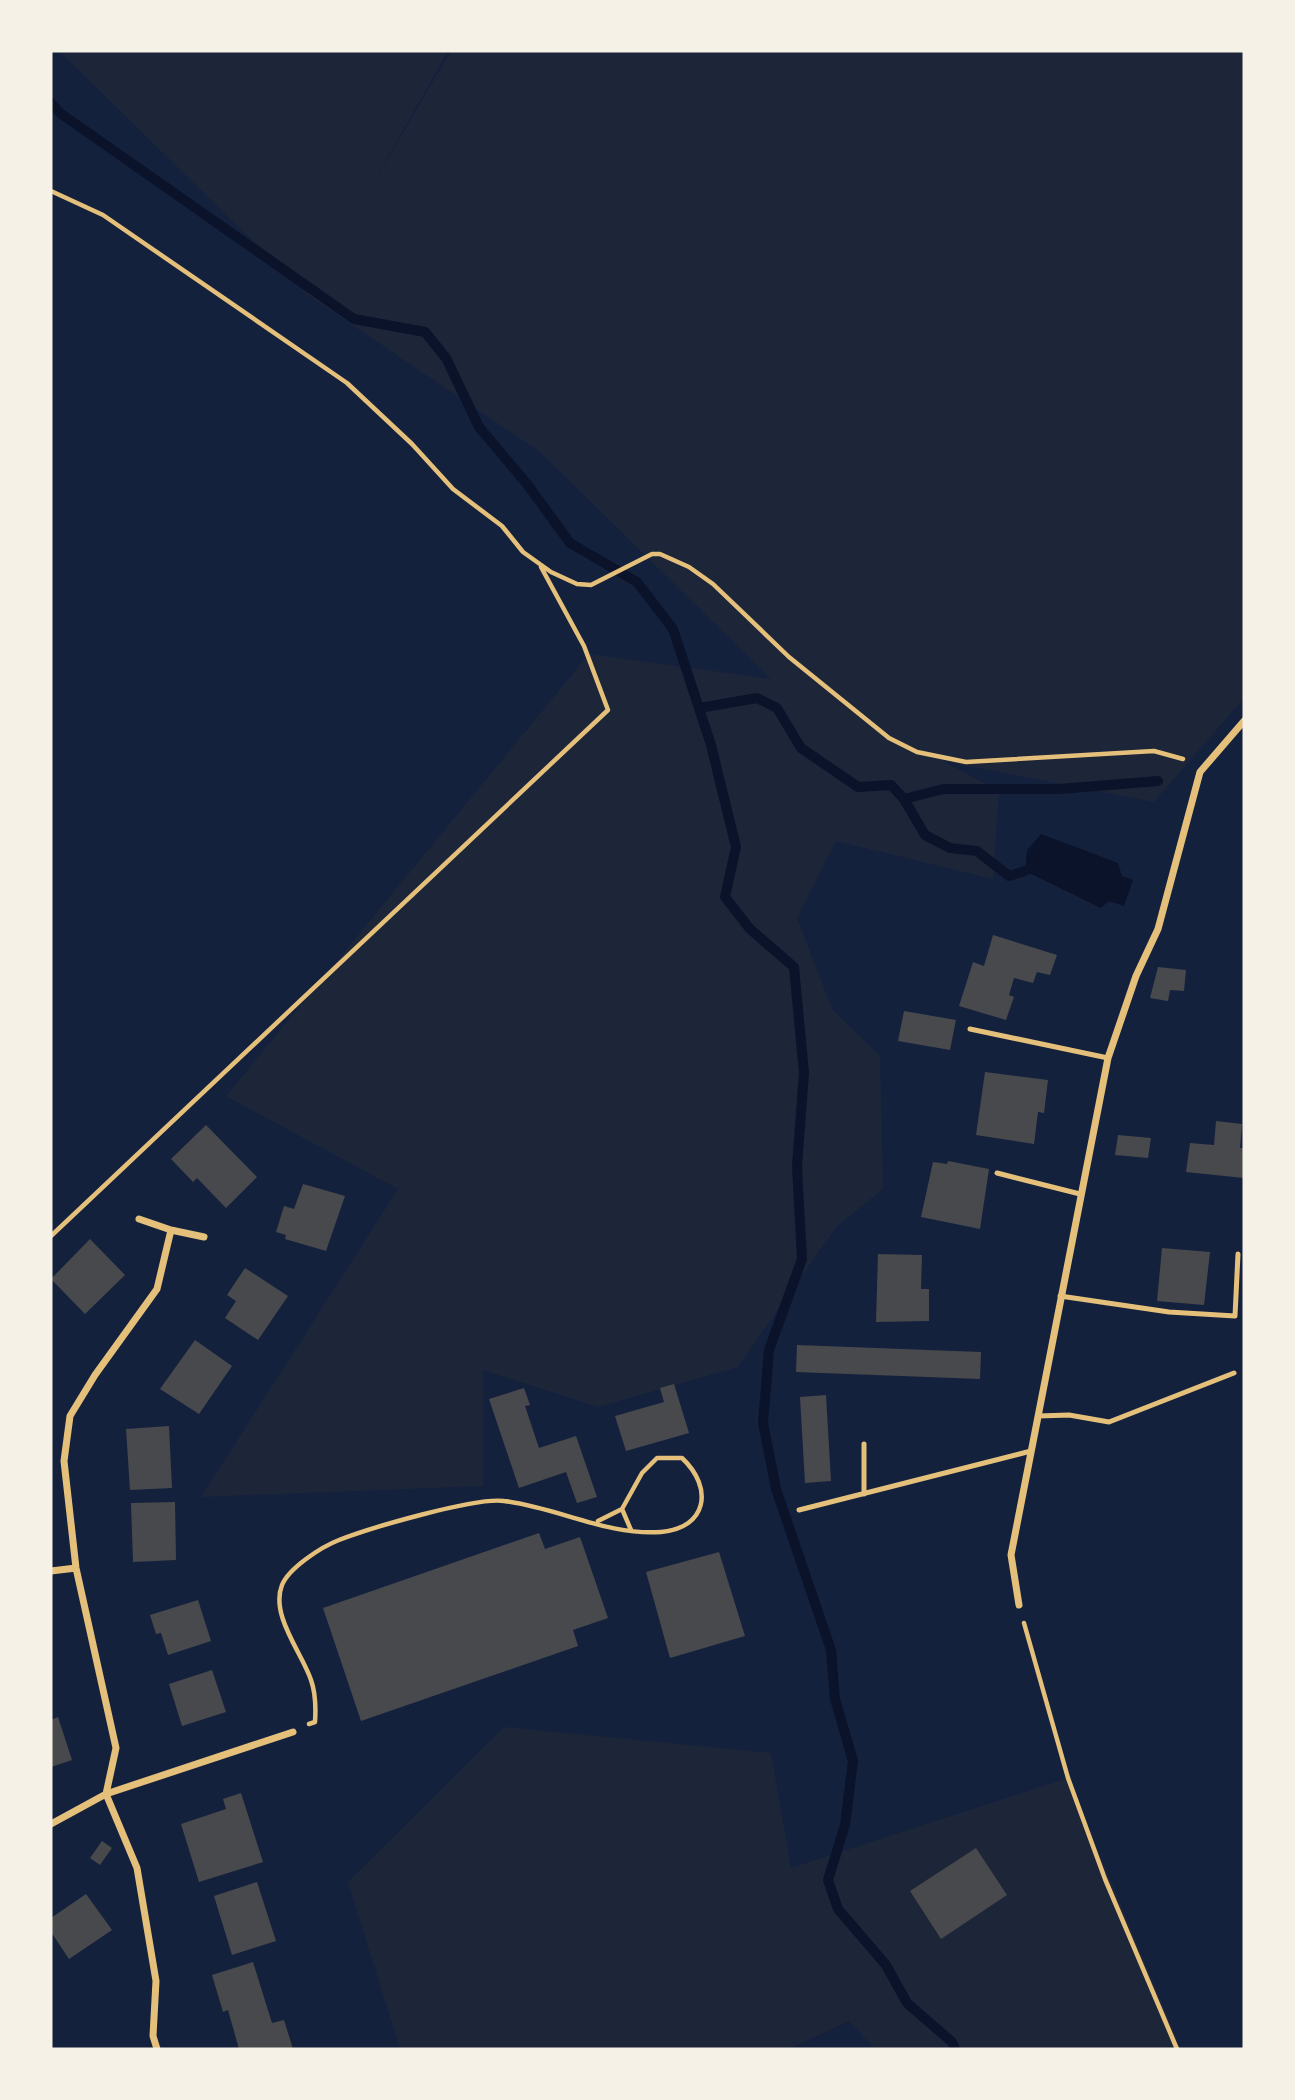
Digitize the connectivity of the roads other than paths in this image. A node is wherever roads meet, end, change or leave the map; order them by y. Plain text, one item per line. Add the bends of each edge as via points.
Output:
1 (1244, 721) edge
2 (970, 1029) dead end
3 (1108, 1058) junction
4 (998, 1173) dead end
5 (1080, 1194) junction
6 (139, 1219) dead end
7 (171, 1230) junction
8 (204, 1237) dead end
9 (1238, 1254) dead end
10 (1060, 1296) junction
11 (1234, 1373) dead end
12 (1038, 1416) junction
13 (864, 1444) dead end
14 (1031, 1451) junction
15 (864, 1494) junction
16 (799, 1510) dead end
17 (76, 1568) junction
18 (51, 1571) edge
19 (1019, 1605) road end
20 (293, 1732) road end
21 (106, 1794) junction
22 (51, 1824) edge
23 (157, 2049) edge

1 - 3 street via 1200,772 1158,929 1136,975
2 - 3 lane
3 - 5 street
4 - 5 lane
5 - 10 street
6 - 7 street
7 - 8 street
7 - 17 street via 158,1289 70,1416 64,1461
9 - 10 lane via 1235,1315 1169,1312
10 - 12 street
11 - 12 lane via 1109,1422 1069,1415
12 - 14 street
13 - 15 lane
14 - 15 lane
14 - 19 street via 1011,1555
15 - 16 lane
17 - 18 street
17 - 21 street via 116,1748
20 - 21 street
21 - 22 street
21 - 23 street via 137,1868 156,1980 153,2036

